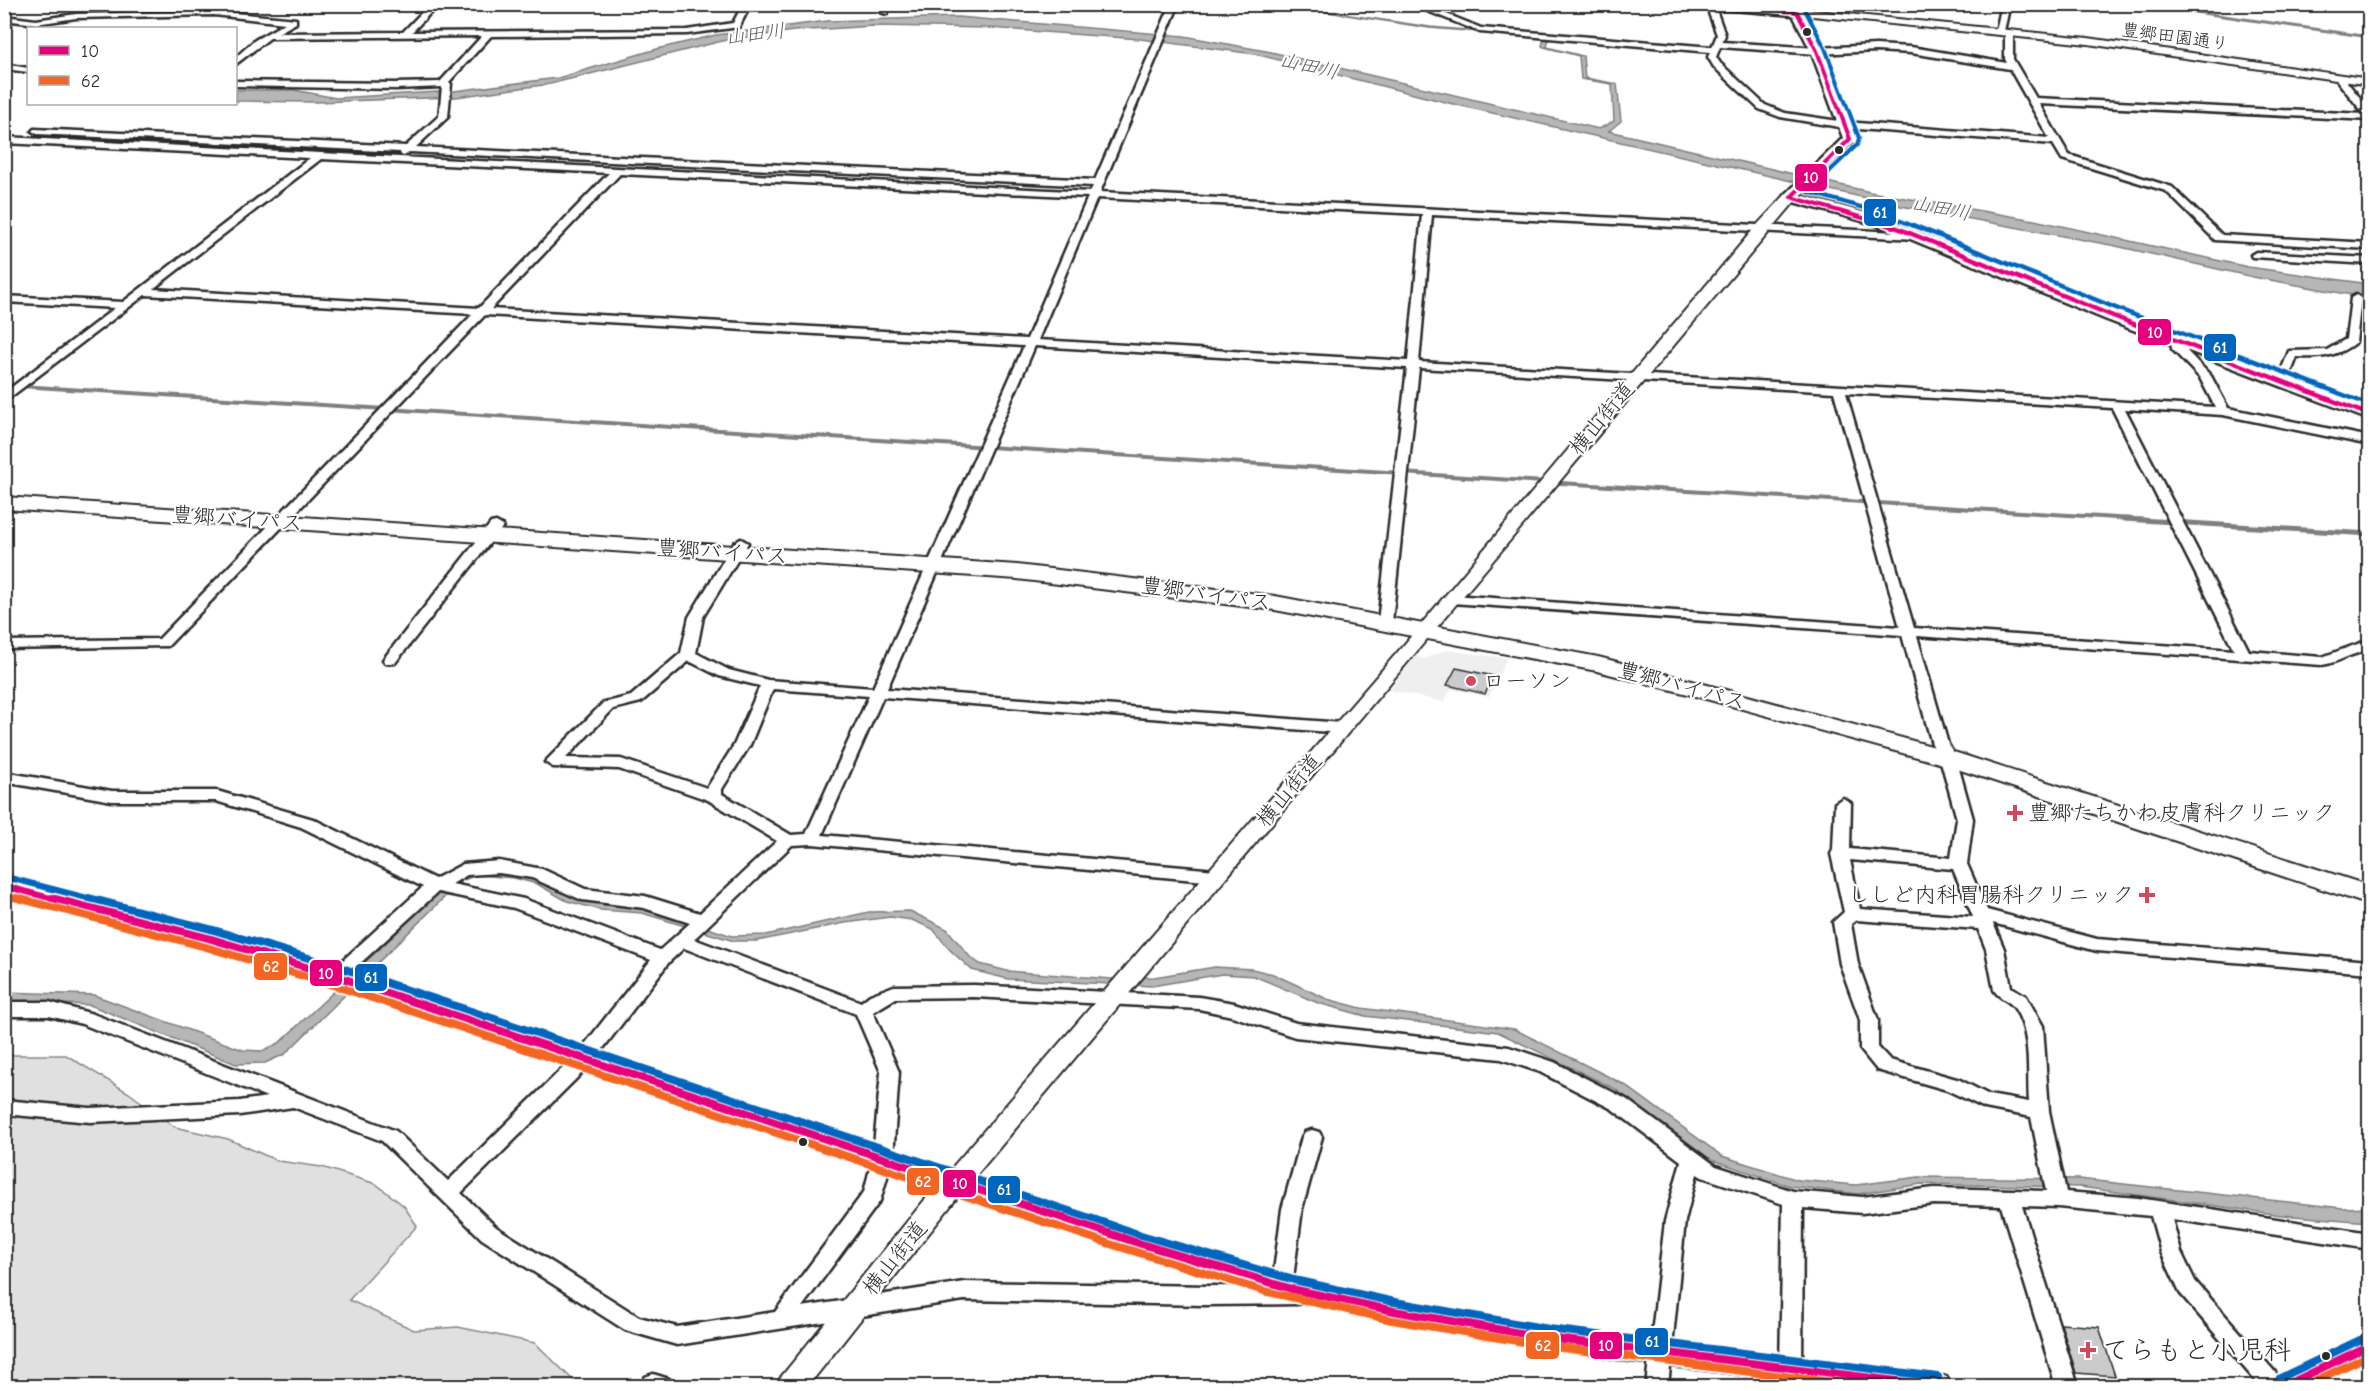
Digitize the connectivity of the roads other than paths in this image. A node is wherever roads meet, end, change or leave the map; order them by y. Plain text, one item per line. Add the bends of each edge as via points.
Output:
1 (166, 4) edge
2 (435, 4) edge
3 (747, 4) edge
4 (1175, 4) edge
5 (1414, 4) edge
6 (2006, 4) edge
7 (1710, 5) edge
8 (1795, 8) edge
9 (150, 14) junction
10 (4, 18) edge
11 (2005, 32) junction
12 (489, 34) junction
13 (405, 35) junction
14 (268, 36) junction
15 (1715, 47) junction
16 (1817, 51) junction
17 (237, 60) edge
18 (4, 66) edge
19 (2014, 67) junction
20 (27, 70) edge
21 (2339, 78) junction
22 (237, 82) edge
23 (2370, 82) edge
24 (445, 84) junction
25 (2033, 101) junction
26 (2370, 116) edge
27 (1845, 125) junction
28 (4, 130) edge
29 (4, 140) edge
30 (2055, 141) junction
31 (408, 150) junction
32 (317, 157) junction
33 (395, 160) junction
34 (617, 171) junction
35 (1100, 183) junction
36 (1794, 193) junction
37 (1094, 196) junction
38 (1427, 212) junction
39 (1762, 228) junction
40 (1917, 236) junction
41 (2370, 246) edge
42 (2256, 255) dead end
43 (2370, 261) edge
44 (143, 292) junction
45 (4, 298) edge
46 (2356, 298) dead end
47 (126, 306) junction
48 (484, 311) junction
49 (2177, 340) junction
50 (1031, 342) junction
51 (1413, 366) junction
52 (1637, 377) junction
53 (2283, 381) junction
54 (4, 387) edge
55 (20, 388) junction
56 (1839, 388) junction
57 (4, 399) edge
58 (2116, 404) junction
59 (2223, 411) junction
60 (2370, 415) edge
61 (2370, 441) edge
62 (4, 493) edge
63 (4, 503) edge
64 (286, 517) junction
65 (492, 531) junction
66 (737, 548) junction
67 (936, 561) junction
68 (1452, 599) junction
69 (1386, 616) junction
70 (1430, 625) junction
71 (1910, 632) junction
72 (4, 645) edge
73 (2370, 646) edge
74 (688, 655) junction
75 (2244, 656) junction
76 (390, 660) dead end
77 (768, 684) junction
78 (876, 692) junction
79 (1342, 728) junction
80 (1944, 751) junction
81 (4, 777) edge
82 (714, 796) junction
83 (1843, 803) dead end
84 (812, 839) junction
85 (788, 840) junction
86 (1839, 854) junction
87 (1959, 864) junction
88 (1216, 876) junction
89 (2370, 881) edge
90 (4, 886) edge
91 (435, 886) junction
92 (2370, 896) edge
93 (1853, 914) junction
94 (1983, 919) junction
95 (704, 921) junction
96 (683, 941) junction
97 (663, 958) junction
98 (2370, 967) edge
99 (336, 976) junction
100 (1112, 998) junction
101 (4, 1009) edge
102 (863, 1010) junction
103 (585, 1058) junction
104 (295, 1100) junction
105 (4, 1107) edge
106 (2039, 1111) junction
107 (1312, 1137) dead end
108 (882, 1157) junction
109 (1691, 1159) junction
110 (955, 1182) junction
111 (448, 1193) junction
112 (2009, 1197) junction
113 (1793, 1199) junction
114 (2058, 1199) junction
115 (2159, 1209) junction
116 (2370, 1241) edge
117 (1282, 1285) junction
118 (1316, 1294) junction
119 (853, 1310) junction
120 (780, 1321) junction
121 (2370, 1345) edge
122 (1659, 1352) junction
123 (1791, 1369) junction
124 (791, 1386) edge
125 (1657, 1386) edge
126 (1937, 1386) edge
127 (2067, 1386) edge
128 (2273, 1386) edge
129 (2284, 1386) edge

1 - 9 street
2 - 13 street
3 - 12 street via 736,25 687,32
4 - 35 street
5 - 15 street via 1480,30
6 - 11 street
7 - 8 main road
7 - 15 street via 1721,35
8 - 11 street, 豊郷田園通り
8 - 16 main road
9 - 10 street via 76,16 36,22
9 - 14 street via 214,13 293,21
11 - 19 street
11 - 21 street, 豊郷田園通り
12 - 13 street
12 - 24 street
13 - 14 street
14 - 17 street
15 - 16 street
15 - 27 street via 1712,57 1717,65 1771,112
16 - 19 street via 1911,50
16 - 27 main road
18 - 20 street
19 - 25 street
21 - 23 street, 豊郷田園通り
21 - 26 street
22 - 24 street
24 - 31 street via 443,117
25 - 26 street
25 - 30 street
27 - 30 street
27 - 36 main road via 1850,139
28 - 31 street
29 - 32 street
30 - 41 street via 2065,157 2169,189 2219,238
31 - 33 street
31 - 35 street
32 - 33 street
32 - 44 street
33 - 34 street
34 - 37 street
34 - 48 street
35 - 37 street
36 - 39 street, 横山街道
36 - 40 main road
37 - 38 street
37 - 50 street
38 - 39 street
38 - 51 street
39 - 40 street
39 - 52 street, 横山街道
40 - 49 main road
42 - 43 street
44 - 47 street
44 - 48 street
45 - 47 street
46 - 53 street via 2352,340 2336,353 2293,353
47 - 55 street
48 - 50 street
48 - 64 street
49 - 53 main road
49 - 59 street via 2178,349 2205,376
50 - 51 street
50 - 67 street
51 - 52 street
51 - 69 street
52 - 56 street
52 - 68 street, 横山街道
53 - 60 main road
54 - 55 street
55 - 57 street
56 - 58 street
56 - 71 street
58 - 59 street
58 - 75 street
59 - 61 street
62 - 64 main road, 豊郷バイパス
63 - 64 main road, 豊郷バイパス
64 - 65 main road, 豊郷バイパス
64 - 72 street via 163,643
65 - 66 main road, 豊郷バイパス
65 - 76 street
66 - 67 main road, 豊郷バイパス
66 - 74 street via 696,617
67 - 69 main road, 豊郷バイパス
67 - 78 street
68 - 70 street, 横山街道
68 - 71 street
69 - 70 main road, 豊郷バイパス
70 - 79 street, 横山街道
70 - 80 main road, 豊郷バイパス
71 - 75 street
71 - 80 street
73 - 75 street via 2357,646 2333,661
74 - 77 street via 724,673
74 - 82 street via 636,699 608,706 554,762 621,764
77 - 78 street
77 - 82 street via 742,745 714,789
78 - 79 street
78 - 84 street
79 - 88 street, 横山街道
80 - 87 street via 1965,819
80 - 89 main road, 豊郷バイパス
80 - 92 main road, 豊郷バイパス
81 - 91 street via 112,796 217,796 307,823
82 - 85 street
83 - 86 street
84 - 85 street
84 - 88 street
85 - 95 street
86 - 87 street
86 - 93 street
87 - 94 street
88 - 100 street, 横山街道
90 - 99 street via 208,938
91 - 95 street via 463,870 499,867 536,873 582,894 645,902
91 - 97 street via 518,903
91 - 99 street
93 - 94 street
93 - 106 street via 1842,922 1849,964 1869,1020 1869,1049 1884,1065 1953,1085 1985,1101
94 - 98 street via 2097,945
94 - 106 street via 1995,949 2003,990 2020,1001 2034,1026
95 - 96 street
96 - 97 street
96 - 102 street
97 - 103 street
99 - 103 street
100 - 102 street via 974,991 894,992
100 - 109 street via 1198,1003 1295,1030 1502,1052 1547,1068 1619,1104
100 - 110 street, 横山街道
101 - 104 street via 49,1009 87,1019
102 - 108 street via 890,1072
103 - 108 street
103 - 111 street
104 - 105 street via 240,1108 90,1115
104 - 111 street via 389,1136
106 - 114 street
107 - 117 street via 1292,1209
108 - 110 street
108 - 120 street via 873,1195
109 - 113 street via 1709,1172
109 - 122 street via 1674,1221
110 - 117 street via 1123,1239
110 - 119 street, 横山街道
111 - 120 street via 489,1233 633,1324 677,1336
112 - 113 street via 1934,1196 1862,1205
112 - 114 street
112 - 127 street
113 - 123 street
114 - 115 street
115 - 116 street
115 - 128 street via 2171,1252 2187,1287
117 - 118 street
118 - 119 street via 964,1291
118 - 122 street via 1423,1316
119 - 120 street
119 - 124 street, 横山街道
121 - 129 street
122 - 123 street
122 - 125 street
123 - 126 street

